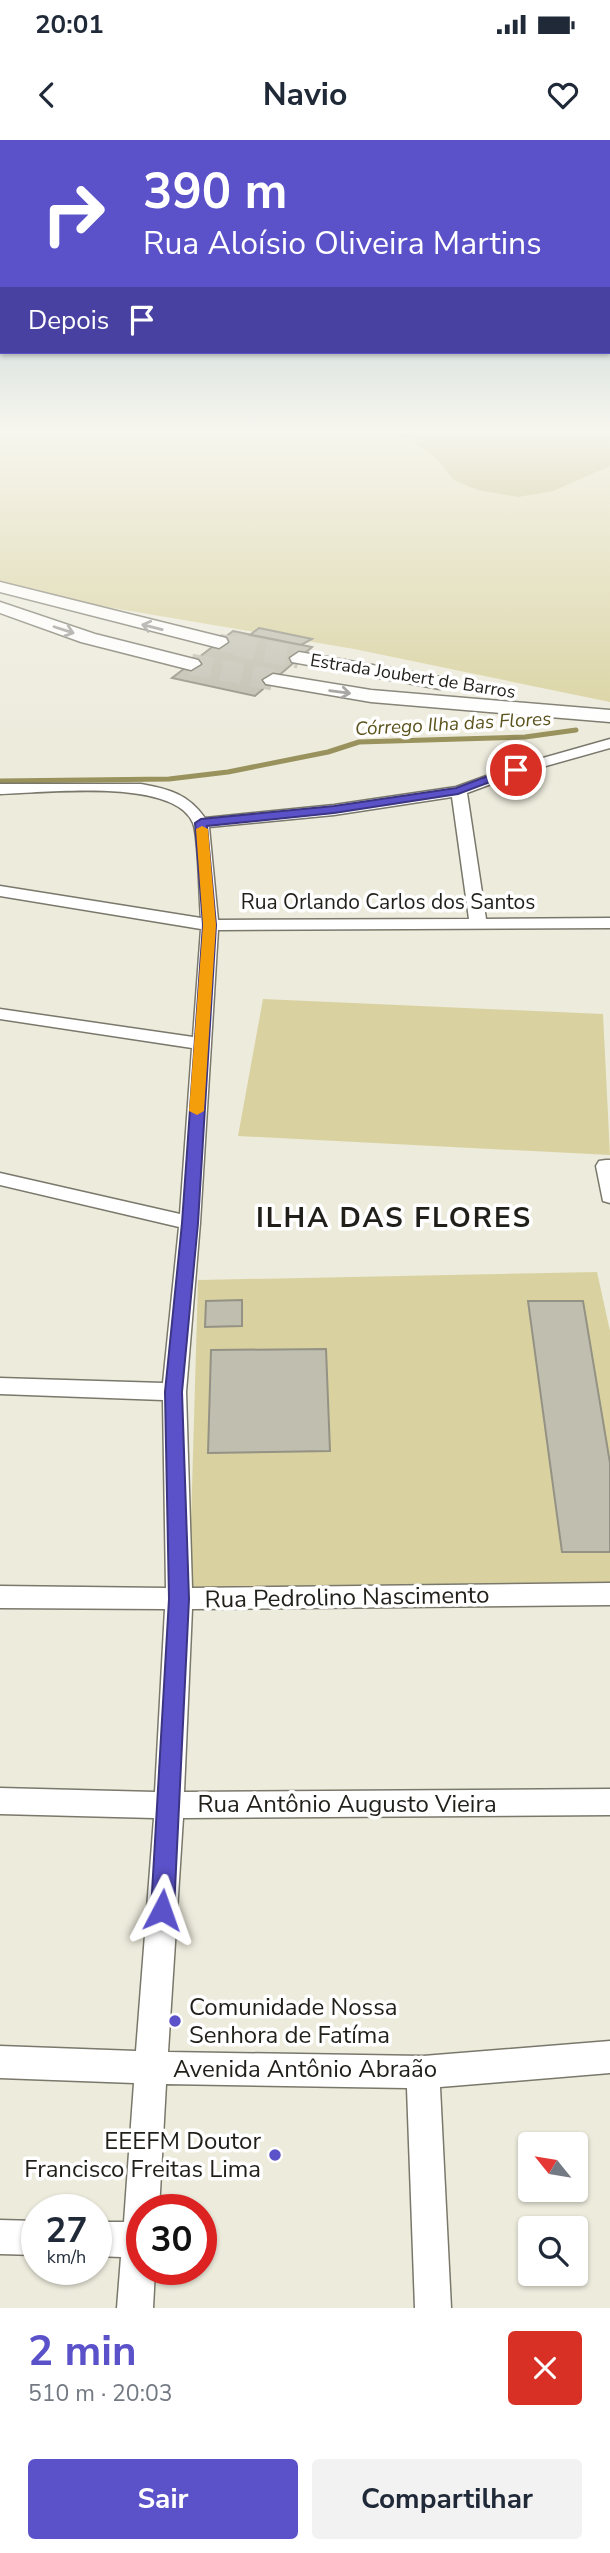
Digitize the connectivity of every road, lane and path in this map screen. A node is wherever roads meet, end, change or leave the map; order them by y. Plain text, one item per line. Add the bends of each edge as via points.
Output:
1 (0, 587) edge
2 (0, 607) edge
3 (219, 642) tunnel mouth
4 (299, 658) tunnel mouth
5 (191, 664) tunnel mouth
6 (273, 680) tunnel mouth
7 (610, 706) edge
8 (610, 716) edge
9 (610, 743) edge
10 (0, 789) edge
11 (458, 791) junction
12 (201, 823) junction
13 (0, 891) edge
14 (610, 923) edge
15 (210, 925) junction
16 (478, 925) junction
17 (0, 1014) edge
18 (201, 1044) junction
19 (608, 1166) edge
20 (0, 1179) edge
21 (610, 1196) edge
22 (190, 1223) junction
23 (0, 1386) edge
24 (174, 1392) junction
25 (610, 1594) edge
26 (0, 1597) edge
27 (179, 1599) junction
28 (0, 1801) edge
29 (610, 1802) edge
30 (169, 1805) junction
31 (610, 2057) edge
32 (0, 2062) edge
33 (152, 2068) junction
34 (423, 2072) junction
35 (142, 2194) edge
36 (0, 2238) edge
37 (21, 2238) edge
38 (136, 2285) edge
39 (135, 2308) edge
40 (433, 2308) edge

3 -> 1 main road
2 -> 5 main road via 88,638
4 - 7 main road, Estrada Joubert de Barros via 410,679
6 -> 8 main road, Estrada Joubert de Barros via 371,696
9 - 11 street
10 - 12 street via 149,790 187,804
11 - 12 street
11 - 16 street
12 - 15 street
13 - 15 street, Rua Orlando Carlos dos Santos
14 - 16 street, Rua Orlando Carlos dos Santos
15 - 16 street, Rua Orlando Carlos dos Santos
15 - 18 street
17 - 18 street
18 - 22 street
19 - 21 street
20 - 22 street
22 - 24 street
23 - 24 street
24 - 27 street
25 - 27 street, Rua Pedrolino Nascimento
26 - 27 street, Rua Pedrolino Nascimento
27 - 30 street
28 - 30 street, Rua Antônio Augusto Vieira
29 - 30 street, Rua Antônio Augusto Vieira
30 - 33 street
31 - 34 street, Avenida Antônio Abraão
32 - 33 street, Avenida Antônio Abraão
33 - 34 street, Avenida Antônio Abraão
33 - 35 street
34 - 40 street
36 - 37 street
38 - 39 street

